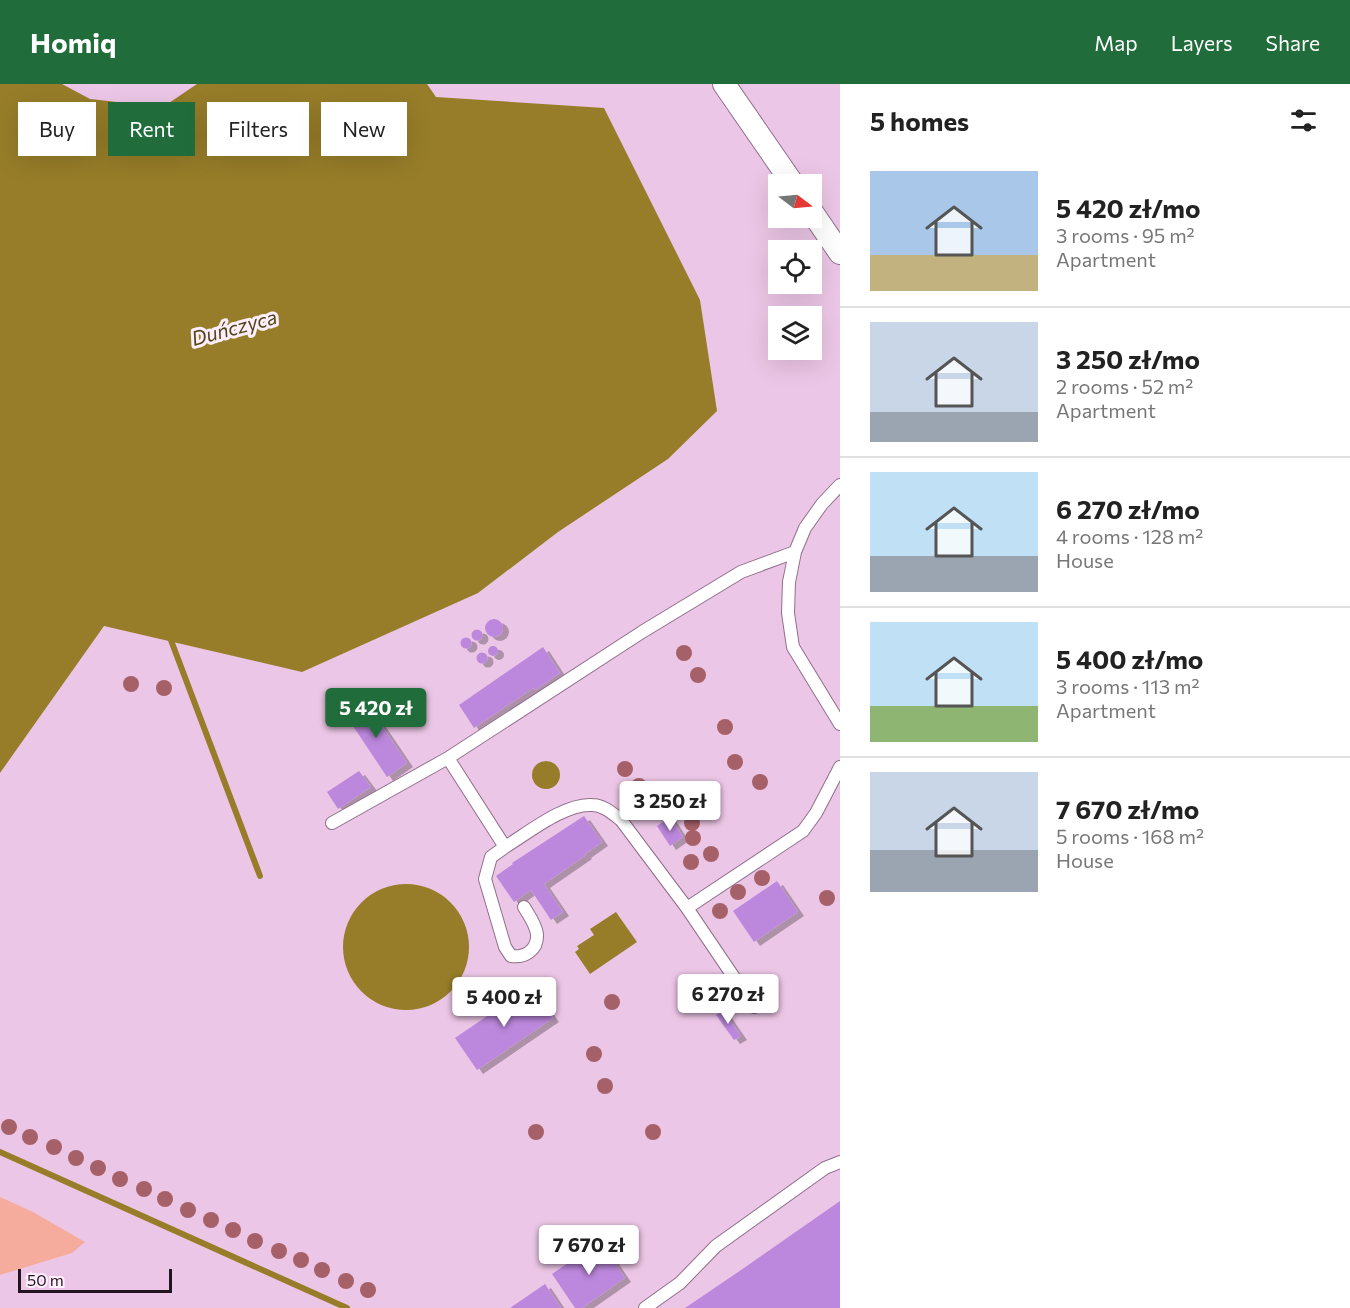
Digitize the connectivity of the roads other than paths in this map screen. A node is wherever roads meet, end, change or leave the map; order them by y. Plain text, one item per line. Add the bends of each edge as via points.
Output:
1 (724, 84) edge
2 (786, 174) edge
3 (822, 227) edge
4 (840, 253) edge
5 (840, 485) edge
6 (795, 552) junction
7 (840, 724) edge
8 (448, 758) junction
9 (840, 767) edge
10 (332, 824) dead end
11 (505, 847) junction
12 (525, 907) dead end
13 (687, 908) junction
14 (754, 1007) dead end
15 (840, 1162) edge
16 (645, 1308) edge

1 - 2 street
3 - 4 street
5 - 6 lane via 816,512
6 - 7 lane via 788,614 793,647
6 - 8 lane via 741,572
8 - 10 lane
8 - 11 lane
9 - 13 lane via 803,831
11 - 12 lane via 491,856 485,879 511,956 527,954 535,946 537,934
11 - 13 lane via 575,806 594,805 621,819
13 - 14 lane
15 - 16 lane via 825,1168 716,1246 680,1283

